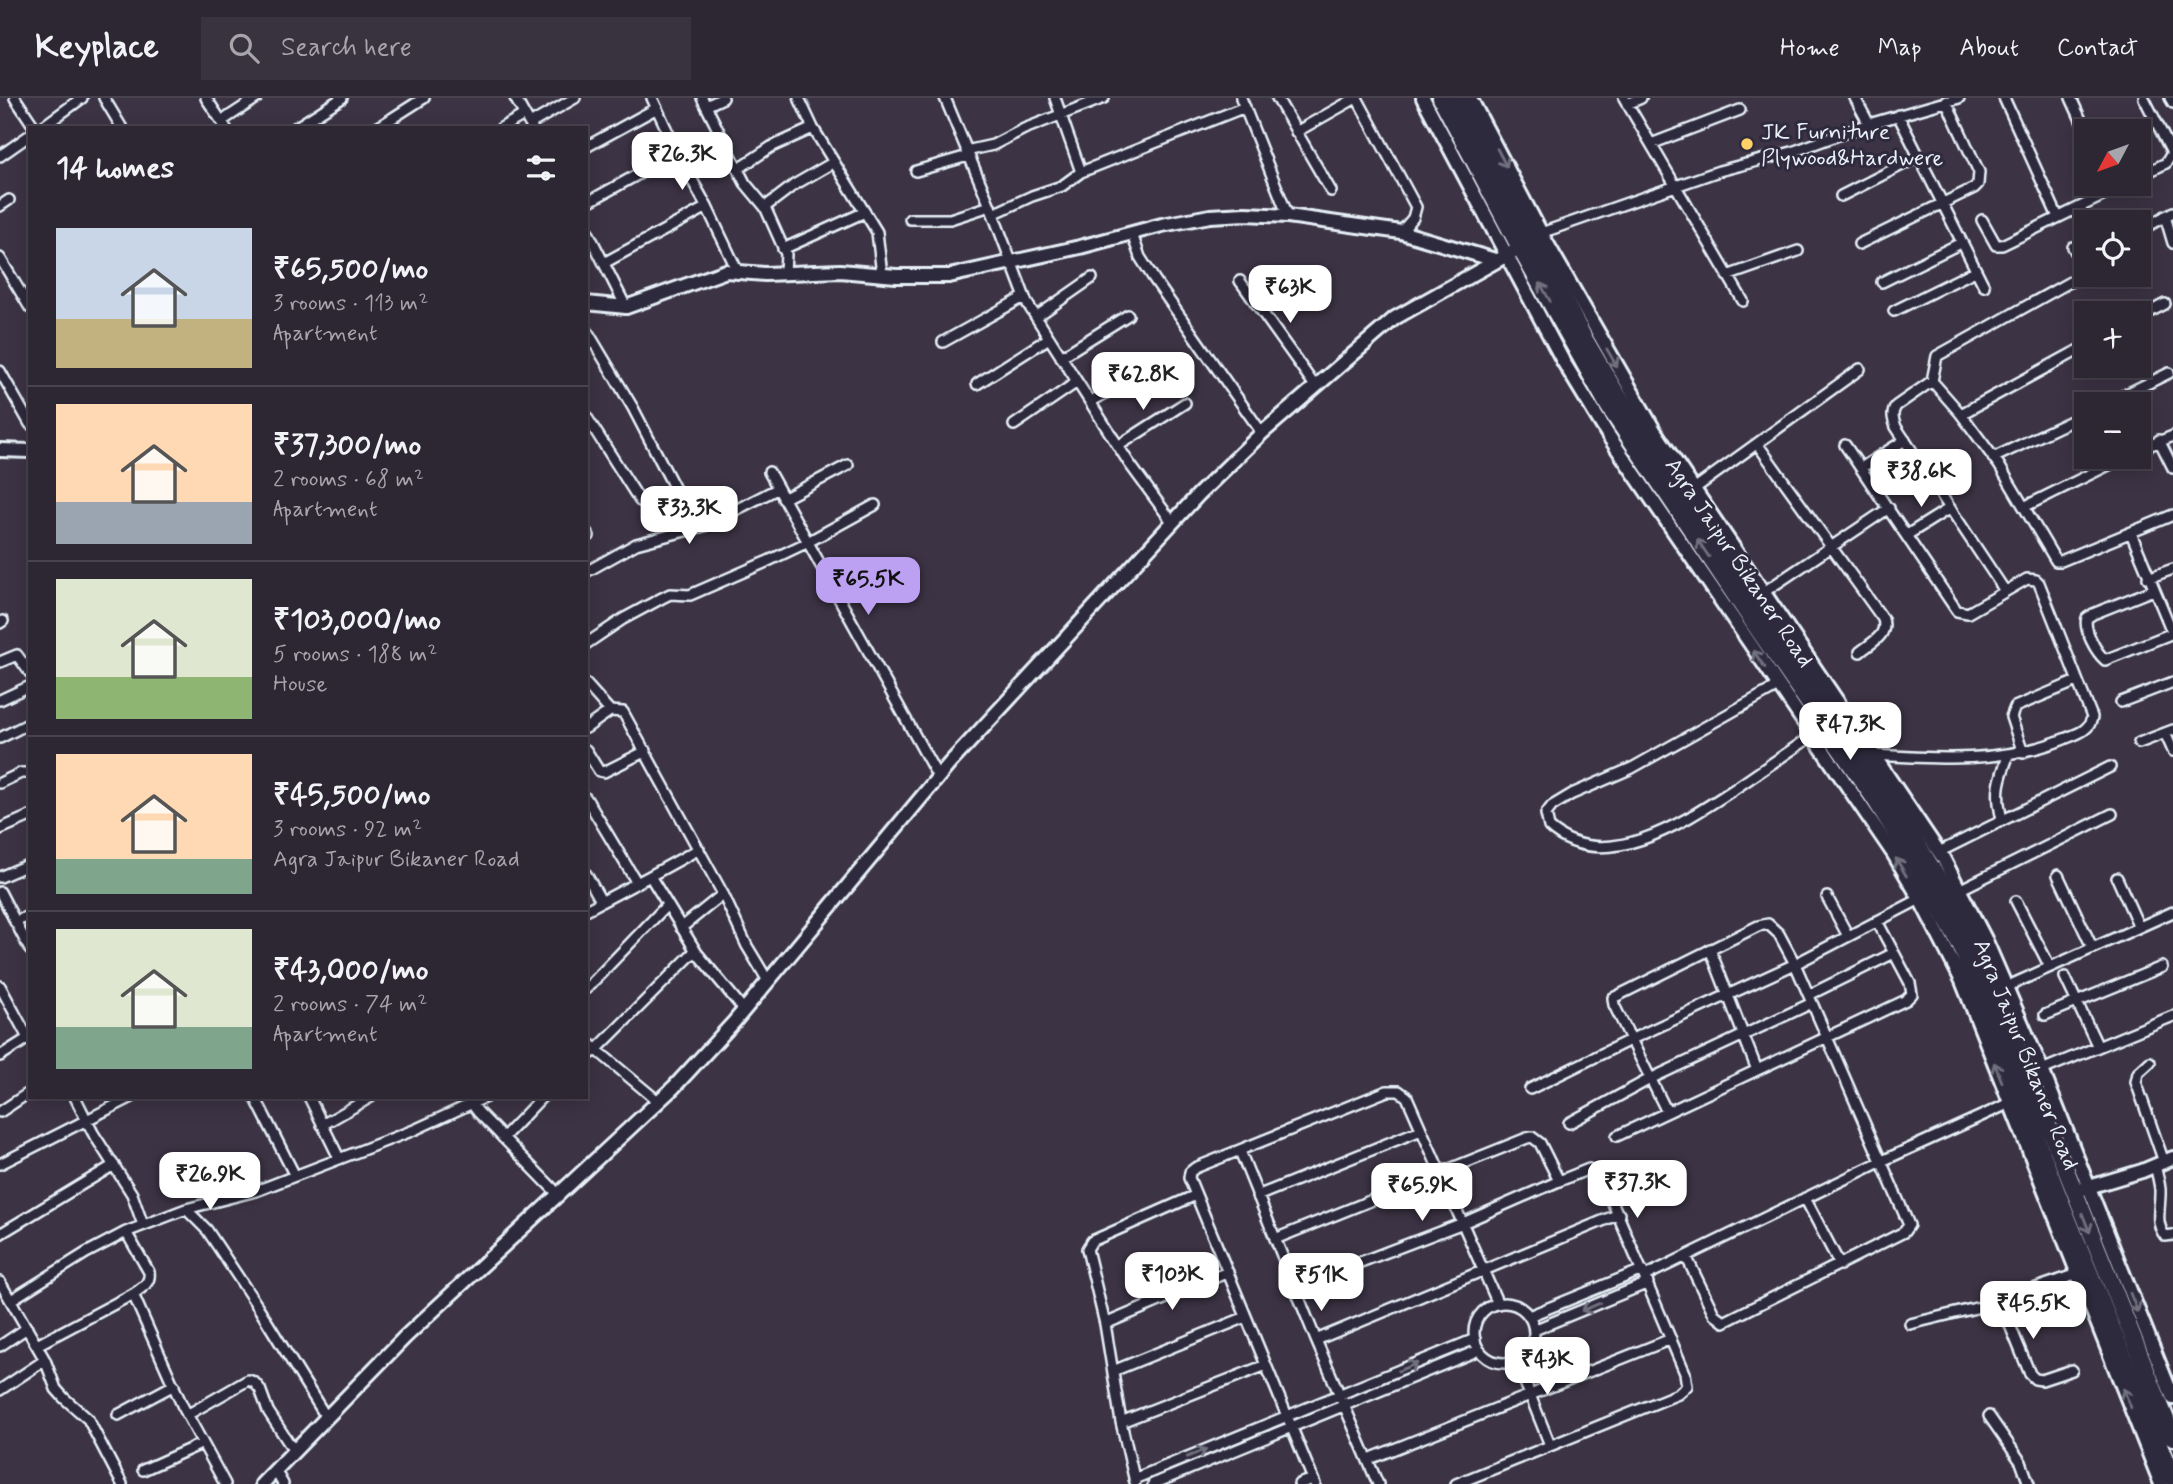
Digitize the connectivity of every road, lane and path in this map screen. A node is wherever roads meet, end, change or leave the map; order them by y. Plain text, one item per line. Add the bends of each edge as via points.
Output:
1 (15, 98) edge
2 (82, 98) edge
3 (103, 98) edge
4 (206, 98) edge
5 (257, 98) edge
6 (342, 98) edge
7 (424, 98) edge
8 (515, 98) edge
9 (575, 98) edge
10 (652, 98) edge
11 (723, 98) edge
12 (799, 98) edge
13 (945, 98) edge
14 (1055, 98) edge
15 (1104, 98) edge
16 (1277, 98) edge
17 (1357, 98) edge
18 (1423, 98) edge
19 (1441, 98) edge
20 (1457, 98) edge
21 (1470, 98) edge
22 (1641, 98) edge
23 (1855, 98) edge
24 (1959, 98) edge
25 (2004, 98) edge
26 (2071, 98) edge
27 (2144, 98) edge
28 (2170, 98) edge
29 (1626, 101) edge
30 (1946, 101) junction
31 (704, 102) edge
32 (1243, 102) edge
33 (2173, 103) edge
34 (657, 108) junction
35 (1740, 110) dead end
36 (524, 115) junction
37 (1898, 115) junction
38 (1061, 116) junction
39 (2081, 119) edge
40 (224, 124) edge
41 (1869, 124) junction
42 (34, 126) edge
43 (44, 126) edge
44 (121, 126) edge
45 (298, 126) edge
46 (380, 126) edge
47 (505, 126) edge
48 (531, 126) edge
49 (813, 128) junction
50 (1296, 132) junction
51 (28, 136) edge
52 (1651, 144) junction
53 (588, 146) edge
54 (967, 153) junction
55 (1, 154) edge
56 (1917, 157) junction
57 (680, 158) junction
58 (834, 162) junction
59 (738, 169) junction
60 (2151, 170) edge
61 (916, 171) dead end
62 (1081, 172) junction
63 (1675, 186) junction
64 (1331, 191) dead end
65 (1841, 196) dead end
66 (2096, 196) edge
67 (9, 200) dead end
68 (588, 202) edge
69 (1941, 204) junction
70 (0, 206) edge
71 (707, 207) junction
72 (765, 207) junction
73 (992, 210) junction
74 (865, 212) junction
75 (2169, 214) edge
76 (1288, 216) junction
77 (2058, 217) junction
78 (910, 219) dead end
79 (1982, 220) dead end
80 (2151, 224) edge
81 (588, 232) edge
82 (1401, 232) junction
83 (1132, 234) junction
84 (1961, 243) junction
85 (2173, 243) edge
86 (1859, 244) dead end
87 (1519, 247) junction
88 (783, 249) junction
89 (1798, 251) dead end
90 (1, 260) edge
91 (604, 263) junction
92 (1011, 263) junction
93 (1975, 271) junction
94 (738, 272) junction
95 (785, 273) junction
96 (882, 275) junction
97 (1727, 276) junction
98 (1092, 278) dead end
99 (2074, 279) edge
100 (1240, 281) dead end
101 (1882, 282) dead end
102 (1984, 286) dead end
103 (1024, 297) junction
104 (1742, 301) dead end
105 (588, 303) edge
106 (2165, 304) dead end
107 (28, 305) edge
108 (626, 307) junction
109 (1894, 311) dead end
110 (2151, 311) edge
111 (1128, 315) dead end
112 (1036, 317) junction
113 (588, 331) edge
114 (1049, 338) junction
115 (943, 342) dead end
116 (2074, 353) edge
117 (1061, 357) junction
118 (1160, 362) dead end
119 (1860, 369) dead end
120 (0, 371) edge
121 (2169, 373) dead end
122 (3, 382) edge
123 (1077, 382) junction
124 (977, 384) dead end
125 (1315, 386) junction
126 (1925, 386) junction
127 (2130, 392) edge
128 (1090, 402) junction
129 (1185, 403) dead end
130 (1961, 414) junction
131 (588, 419) edge
132 (2074, 420) edge
133 (28, 421) edge
134 (1014, 425) dead end
135 (1646, 429) junction
136 (1262, 433) junction
137 (2173, 436) edge
138 (1905, 440) junction
139 (2159, 440) junction
140 (1758, 444) junction
141 (2151, 444) edge
142 (1845, 445) dead end
143 (1118, 446) junction
144 (0, 450) edge
145 (28, 451) edge
146 (1993, 458) junction
147 (848, 464) dead end
148 (1861, 468) junction
149 (2173, 468) edge
150 (2101, 469) edge
151 (769, 472) dead end
152 (675, 489) dead end
153 (777, 489) junction
154 (1694, 489) junction
155 (783, 499) junction
156 (640, 501) dead end
157 (875, 505) dead end
158 (2024, 507) junction
159 (1889, 508) junction
160 (1950, 508) junction
161 (2173, 515) edge
162 (1172, 523) junction
163 (2131, 533) junction
164 (1907, 535) junction
165 (806, 543) junction
166 (1833, 547) junction
167 (2173, 569) edge
168 (588, 571) edge
169 (2148, 578) junction
170 (2153, 590) junction
171 (2005, 591) junction
172 (1764, 592) junction
173 (2173, 634) edge
174 (588, 643) edge
175 (1860, 652) dead end
176 (0, 662) edge
177 (28, 669) edge
178 (2077, 681) junction
179 (2173, 682) edge
180 (588, 686) edge
181 (1778, 686) junction
182 (28, 687) edge
183 (0, 700) edge
184 (2121, 702) dead end
185 (610, 711) junction
186 (28, 724) edge
187 (588, 727) edge
188 (2169, 732) edge
189 (1812, 736) junction
190 (0, 738) edge
191 (2139, 743) dead end
192 (646, 751) junction
193 (2173, 751) edge
194 (588, 753) edge
195 (2023, 753) junction
196 (2009, 754) junction
197 (1875, 755) junction
198 (2110, 767) dead end
199 (28, 773) edge
200 (938, 777) junction
201 (0, 783) edge
202 (588, 801) edge
203 (2112, 814) dead end
204 (28, 817) edge
205 (2001, 819) junction
206 (0, 829) edge
207 (699, 849) junction
208 (1939, 852) junction
209 (28, 865) edge
210 (2058, 875) dead end
211 (650, 876) junction
212 (0, 877) edge
213 (588, 878) edge
214 (2117, 878) dead end
215 (637, 883) junction
216 (1959, 890) junction
217 (0, 892) edge
218 (723, 894) junction
219 (1827, 897) dead end
220 (1920, 899) junction
221 (601, 901) junction
222 (2016, 901) dead end
223 (666, 906) junction
224 (588, 909) edge
225 (2173, 912) edge
226 (28, 916) edge
227 (1877, 921) junction
228 (15, 922) junction
229 (2139, 926) junction
230 (681, 928) junction
231 (1848, 936) junction
232 (28, 946) edge
233 (2092, 947) junction
234 (1710, 949) junction
235 (695, 951) junction
236 (1894, 953) junction
237 (1795, 964) junction
238 (2050, 967) junction
239 (2162, 967) dead end
240 (2065, 977) dead end
241 (768, 981) junction
242 (0, 986) edge
243 (588, 987) edge
244 (2006, 988) junction
245 (1727, 995) junction
246 (1810, 999) junction
247 (9, 1002) junction
248 (2078, 1003) junction
249 (0, 1007) edge
250 (744, 1010) junction
251 (2045, 1015) dead end
252 (2173, 1016) edge
253 (1742, 1035) junction
254 (28, 1036) edge
255 (1827, 1037) junction
256 (28, 1039) edge
257 (1632, 1039) junction
258 (588, 1042) edge
259 (2098, 1047) junction
260 (597, 1049) junction
261 (0, 1056) edge
262 (588, 1056) edge
263 (2150, 1062) dead end
264 (1757, 1070) junction
265 (2042, 1070) junction
266 (1650, 1079) junction
267 (1530, 1089) dead end
268 (28, 1093) edge
269 (76, 1099) edge
270 (128, 1099) edge
271 (256, 1099) edge
272 (310, 1099) edge
273 (368, 1099) edge
274 (540, 1099) edge
275 (469, 1100) edge
276 (659, 1102) junction
277 (2010, 1102) junction
278 (0, 1111) edge
279 (1667, 1112) junction
280 (87, 1121) junction
281 (1569, 1123) dead end
282 (323, 1125) junction
283 (1421, 1130) junction
284 (2027, 1130) junction
285 (1617, 1136) dead end
286 (503, 1138) junction
287 (1240, 1151) junction
288 (339, 1158) junction
289 (1882, 1161) junction
290 (2164, 1162) edge
291 (0, 1164) edge
292 (114, 1164) junction
293 (1441, 1172) junction
294 (295, 1176) junction
295 (1559, 1181) junction
296 (2073, 1192) junction
297 (559, 1195) junction
298 (1196, 1195) junction
299 (1257, 1196) junction
300 (1805, 1198) junction
301 (186, 1209) junction
302 (1619, 1214) junction
303 (1463, 1223) junction
304 (143, 1225) junction
305 (126, 1232) junction
306 (0, 1234) edge
307 (2173, 1235) edge
308 (1275, 1239) junction
309 (1686, 1256) junction
310 (1840, 1265) junction
311 (1484, 1271) junction
312 (1228, 1272) junction
313 (2078, 1274) junction
314 (1645, 1276) junction
315 (0, 1282) edge
316 (1294, 1287) junction
317 (133, 1294) junction
318 (11, 1300) junction
319 (2000, 1301) junction
320 (1498, 1304) junction
321 (1529, 1316) junction
322 (1246, 1317) junction
323 (1105, 1324) junction
324 (1910, 1324) dead end
325 (27, 1328) junction
326 (1534, 1330) junction
327 (1475, 1339) junction
328 (1671, 1339) junction
329 (1315, 1340) junction
330 (37, 1345) junction
331 (0, 1346) edge
332 (1479, 1350) junction
333 (45, 1360) junction
334 (1516, 1360) junction
335 (1266, 1365) junction
336 (2071, 1370) dead end
337 (1113, 1371) junction
338 (174, 1385) junction
339 (0, 1390) edge
340 (1340, 1395) junction
341 (1530, 1396) junction
342 (2173, 1398) edge
343 (1344, 1405) junction
344 (118, 1415) dead end
345 (187, 1415) junction
346 (1287, 1416) junction
347 (1989, 1416) dead end
348 (326, 1418) junction
349 (1121, 1422) junction
350 (1292, 1427) junction
351 (2145, 1427) junction
352 (2173, 1437) edge
353 (201, 1444) junction
354 (1550, 1445) junction
355 (294, 1451) junction
356 (1369, 1459) junction
357 (143, 1470) dead end
358 (275, 1470) junction
359 (2173, 1479) edge
360 (1313, 1481) edge
361 (1135, 1482) edge
362 (122, 1484) edge
363 (225, 1484) edge
364 (262, 1484) edge
365 (283, 1484) edge
366 (1153, 1484) edge
367 (1299, 1484) edge
368 (1378, 1484) edge
369 (1456, 1484) edge
370 (2029, 1484) edge
371 (2161, 1484) edge

1 - 42 street
2 - 43 street
3 - 44 street
4 - 40 street
5 - 40 street
6 - 45 street
7 - 46 street
8 - 36 street
9 - 48 street
10 - 34 street
11 - 31 street
12 - 49 street
13 - 54 street
14 - 38 street
15 - 38 street
16 - 50 street
17 - 50 street
17 - 82 street via 1416,206
18 - 87 street
19 - 87 highway, Agra Jaipur Bikaner Road
20 - 87 highway, Agra Jaipur Bikaner Road
21 -> 87 street
22 - 29 street
23 - 41 street
24 - 30 street
25 - 77 street
26 - 39 street
27 - 60 street via 2172,153 2166,163
28 - 33 street
29 - 52 street
30 - 37 street
30 - 69 street via 1980,179 1974,188
31 - 59 street
32 - 62 street
32 - 76 street
34 - 53 street
34 - 57 street
35 - 52 street
36 - 47 street
36 - 48 street
37 - 41 street
37 - 56 street
38 - 54 street
38 - 62 street
41 - 63 street
49 - 58 street
49 - 59 street
50 - 64 street
51 - 55 street
52 - 63 street
54 - 61 street
54 - 73 street
56 - 65 street
56 - 69 street
57 - 68 street via 646,170
57 - 71 street
58 - 72 street
58 - 74 street
59 - 72 street
62 - 73 street via 1062,186
63 - 87 street
63 - 97 street
66 - 77 street
67 - 70 street
69 - 84 street
69 - 86 street
71 - 91 street
71 - 94 street
72 - 88 street
73 - 78 street via 950,219
73 - 92 street
74 - 88 street
74 - 96 street via 877,232
75 - 80 street
75 - 85 street
76 - 82 street
76 - 83 street via 1210,216
77 - 79 street via 2002,245 1992,241
81 - 91 street
82 - 87 street
83 - 92 street
83 - 136 street via 1154,279
84 - 93 street
84 - 101 street
87 - 125 street via 1395,318
87 -> 135 highway, Agra Jaipur Bikaner Road
181 -> 87 street via 1563,361
284 -> 87 highway, Agra Jaipur Bikaner Road via 1961,946 1917,867 1629,438
88 - 95 street
89 - 97 street
90 - 107 street
91 - 108 street
92 - 96 street via 949,276
92 - 103 street
93 - 102 street
93 - 109 street
94 - 95 street
94 - 108 street via 726,271
95 - 96 street
97 - 104 street
98 - 112 street
99 - 126 street via 1937,356
100 - 125 street
103 - 112 street
103 - 115 street
105 - 108 street
106 - 110 street
111 - 117 street
112 - 114 street
113 - 152 street
114 - 117 street
114 - 124 street
116 - 130 street
117 - 123 street
118 - 128 street
119 - 140 street
120 - 122 street
121 - 127 street
122 - 133 street
123 - 128 street
123 - 134 street
125 - 136 street
126 - 130 street
126 - 138 street via 1893,411 1892,418
128 - 143 street
129 - 143 street
130 - 146 street
131 - 156 street
132 - 146 street
135 - 154 street
135 - 296 highway, Agra Jaipur Bikaner Road via 1936,873 1990,981
136 - 162 street
137 - 139 street
138 - 148 street
138 - 160 street
139 - 141 street
139 - 149 street
140 - 154 street
140 - 166 street
142 - 148 street
143 - 162 street
144 - 145 street
146 - 158 street
147 - 155 street
148 - 159 street
150 - 158 street
151 - 153 street
153 - 155 street
153 - 168 street via 704,526 636,544
154 - 172 street
155 - 165 street
157 - 165 street
158 - 163 street via 2056,561
159 - 164 street
159 - 166 street
160 - 164 street
160 - 171 street
161 - 163 street
162 - 200 street
163 - 169 street
164 - 171 street via 1957,611 1968,613
165 - 174 street via 690,595 670,594
165 - 200 street
166 - 172 street
166 - 175 street via 1885,626
167 - 169 street
169 - 170 street
170 - 173 street
170 - 173 street via 2093,614 2085,626 2105,660
171 - 178 street via 2027,579 2039,583
172 - 197 street
176 - 177 street via 18,655
178 - 195 street via 2015,706 2011,717
178 - 195 street via 2091,724 2077,734
179 - 184 street
180 - 185 street
181 - 189 street
181 - 189 street via 1642,763 1558,802 1546,814 1549,827 1569,841 1586,845 1639,841 1695,816
182 - 183 street
185 - 187 street
185 - 192 street via 623,712
186 - 190 street
188 - 191 street
188 - 193 street
220 -> 189 street
192 - 194 street via 604,772
192 - 207 street
195 - 196 street
196 - 197 street
196 - 205 street via 1996,798
197 - 208 street
198 - 205 street
199 - 201 street
200 - 241 street
202 - 215 street
203 - 216 street
204 - 206 street
205 - 208 street
207 - 211 street
207 - 218 street
208 - 216 street
209 - 212 street
210 - 233 street
211 - 215 street
211 - 223 street
213 - 221 street
214 - 229 street
215 - 221 street
216 - 244 street
217 - 228 street
218 - 230 street
218 - 241 street
219 - 231 street
220 - 227 street
277 -> 220 street via 1962,981
221 - 224 street
222 - 238 street
223 - 230 street
223 - 243 street
225 - 229 street
226 - 228 street
227 - 231 street
227 - 236 street
228 - 232 street
229 - 233 street
230 - 235 street
231 - 237 street
233 - 238 street
234 - 237 street via 1768,924 1779,933
234 - 245 street
234 - 257 street via 1615,996 1614,1005
235 - 250 street
235 - 260 street
236 - 246 street
236 - 255 street via 1913,990 1910,996
237 - 245 street
237 - 246 street
238 - 244 street
239 - 248 street
240 - 248 street
241 - 250 street
242 - 247 street
244 - 265 street
245 - 253 street
245 - 257 street
246 - 253 street
246 - 255 street
247 - 249 street
247 - 254 street
248 - 251 street
248 - 259 street
250 - 276 street
252 - 259 street
253 - 264 street
253 - 266 street
255 - 264 street
255 - 289 street
256 - 261 street
257 - 266 street
257 - 267 street
258 - 260 street
259 - 265 street
260 - 262 street
260 - 276 street
263 - 290 street via 2138,1073 2136,1082
264 - 279 street
265 - 296 street
266 - 279 street
266 - 281 street
268 - 278 street
269 - 280 street
270 - 280 street
271 - 294 street
272 - 282 street
273 - 282 street
274 - 286 street
275 - 286 street
275 - 288 street via 414,1130
276 - 297 street
277 - 284 street
277 - 289 street
279 - 285 street
280 - 291 street
280 - 292 street
282 - 288 street
283 - 287 street via 1403,1093 1395,1090
283 - 293 street
283 - 299 street
284 - 296 highway, Agra Jaipur Bikaner Road
284 - 313 street
286 - 297 street
287 - 298 street via 1190,1172
287 - 299 street
288 - 294 street
289 - 300 street
289 - 310 street via 1909,1228
290 - 296 street
290 - 307 street via 2158,1213 2165,1236
292 - 304 street
292 - 306 street
293 - 295 street via 1532,1137 1540,1143
293 - 303 street
293 - 308 street
294 - 301 street
295 - 302 street via 1589,1169 1597,1171
295 - 303 street
296 -> 342 street
296 - 351 highway, Agra Jaipur Bikaner Road
296 -> 352 highway, Agra Jaipur Bikaner Road
297 - 348 street via 405,1336
298 - 312 street
298 - 323 street via 1088,1245
299 - 308 street
300 - 309 street
300 - 310 street
301 - 304 street
301 - 348 street via 206,1230 258,1307
302 - 311 street
302 - 314 street
303 - 311 street
303 - 316 street
304 - 305 street
305 - 317 street via 150,1278
305 - 318 street
308 - 316 street
309 - 310 street via 1714,1314 1724,1322
309 - 314 street
311 - 320 street
311 - 329 street
312 - 322 street
312 - 323 street
313 - 319 street
351 -> 313 street
314 - 321 street
314 -> 326 street
314 - 328 street
315 - 318 street
316 - 329 street
317 - 330 street
317 - 338 street
318 - 325 street
319 - 324 street
319 - 336 street via 2035,1379
320 - 321 street via 1515,1305
320 - 327 street via 1479,1317
321 - 326 street
322 - 335 street
322 - 337 street
323 - 337 street
325 - 330 street
325 - 331 street
326 - 334 street via 1529,1349
327 - 332 street
340 -> 327 street
328 - 341 street
328 - 354 street via 1688,1381 1684,1391
329 - 340 street
330 - 333 street
332 - 334 street via 1493,1361
332 - 343 street
333 - 339 street
333 - 362 street via 56,1389 95,1428
334 - 341 street
335 - 346 street
335 - 349 street
337 - 349 street
338 - 344 street
338 - 345 street
340 - 343 street
340 - 346 street
341 - 354 street
341 - 356 street
343 - 350 street
343 - 356 street
345 - 353 street
345 - 355 street via 242,1382 254,1382
346 - 350 street
361 -> 346 street
347 - 370 street via 2021,1462
348 - 355 street
349 - 361 street
350 - 360 street
350 - 366 street
351 - 359 highway, Agra Jaipur Bikaner Road
351 - 371 street
353 - 357 street
353 - 363 street
354 - 369 street
355 - 358 street
356 - 368 street
358 - 364 street
358 - 365 street
360 - 367 street

